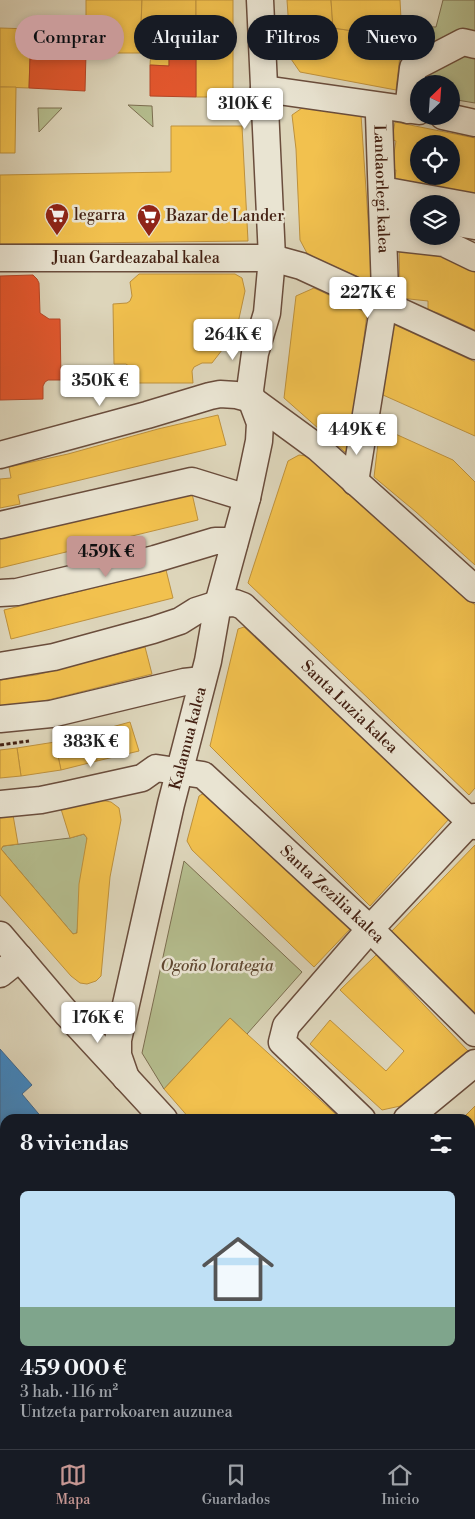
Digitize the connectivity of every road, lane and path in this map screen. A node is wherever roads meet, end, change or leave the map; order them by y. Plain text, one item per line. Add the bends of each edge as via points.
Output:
1 (260, 0) edge
2 (475, 45) edge
3 (413, 75) edge
4 (264, 89) junction
5 (410, 110) edge
6 (379, 115) dead end
7 (460, 119) edge
8 (475, 122) edge
9 (475, 207) edge
10 (399, 212) edge
11 (460, 224) edge
12 (475, 226) edge
13 (0, 258) edge
14 (272, 258) junction
15 (475, 258) edge
16 (384, 298) junction
17 (262, 328) junction
18 (475, 346) edge
19 (131, 383) dead end
20 (131, 393) dead end
21 (215, 395) junction
22 (251, 399) junction
23 (0, 455) edge
24 (355, 482) junction
25 (247, 498) junction
26 (0, 525) edge
27 (224, 542) junction
28 (0, 581) edge
29 (475, 589) edge
30 (0, 594) edge
31 (218, 604) junction
32 (193, 613) junction
33 (0, 650) edge
34 (0, 666) edge
35 (202, 680) junction
36 (0, 719) edge
37 (168, 770) junction
38 (0, 786) edge
39 (0, 804) edge
40 (473, 822) edge
41 (370, 929) junction
42 (0, 935) edge
43 (10, 959) edge
44 (0, 974) edge
45 (125, 1012) junction
46 (68, 1014) junction
47 (475, 1033) edge
48 (475, 1063) edge
49 (126, 1078) junction
50 (159, 1114) edge
51 (357, 1114) edge
52 (413, 1114) edge

1 - 4 street
2 - 3 street via 463,42 413,68
4 - 5 street
4 - 14 street
6 - 10 street, Landaorlegi kalea
7 - 8 street
9 - 10 street via 393,192
10 - 15 street via 399,238 444,243
10 - 16 street, Landaorlegi kalea
11 - 12 street
13 - 14 street, Juan Gardeazabal kalea
14 - 16 street, Juan Gardeazabal kalea
14 - 17 street via 267,313
16 - 18 street, Juan Gardeazabal kalea
16 - 24 street, Landaorlegi kalea
17 - 21 street via 244,359
17 - 22 street via 252,372
19 - 20 path
21 - 22 street
21 - 23 street
22 - 24 street via 318,448
22 - 25 street, Kalamua kalea via 260,424 260,442
24 - 29 street
25 - 26 street via 192,480
25 - 27 street, Kalamua kalea
27 - 28 street via 197,535
27 - 30 street
27 - 31 street, Kalamua kalea
31 - 32 street
31 - 35 street, Kalamua kalea
31 - 40 street, Santa Luzia kalea via 243,606
32 - 33 street via 166,611 64,640
32 - 34 street via 180,621 135,635 54,657
35 - 36 street via 51,714
35 - 37 street, Kalamua kalea
37 - 38 street, Santa Zezilia kalea via 143,762 41,787
37 - 39 street via 41,800
37 - 41 street, Santa Zezilia kalea via 203,774
37 - 45 street, Kalamua kalea
40 - 41 street
41 - 47 street, Santa Zezilia kalea
41 - 51 street via 286,1026 282,1042
42 - 43 street
43 - 44 street
43 - 46 street
45 - 46 street via 102,1024 84,1023
45 - 49 street, Kalamua kalea via 118,1040 118,1056
46 - 49 street
48 - 52 street
49 - 50 street

